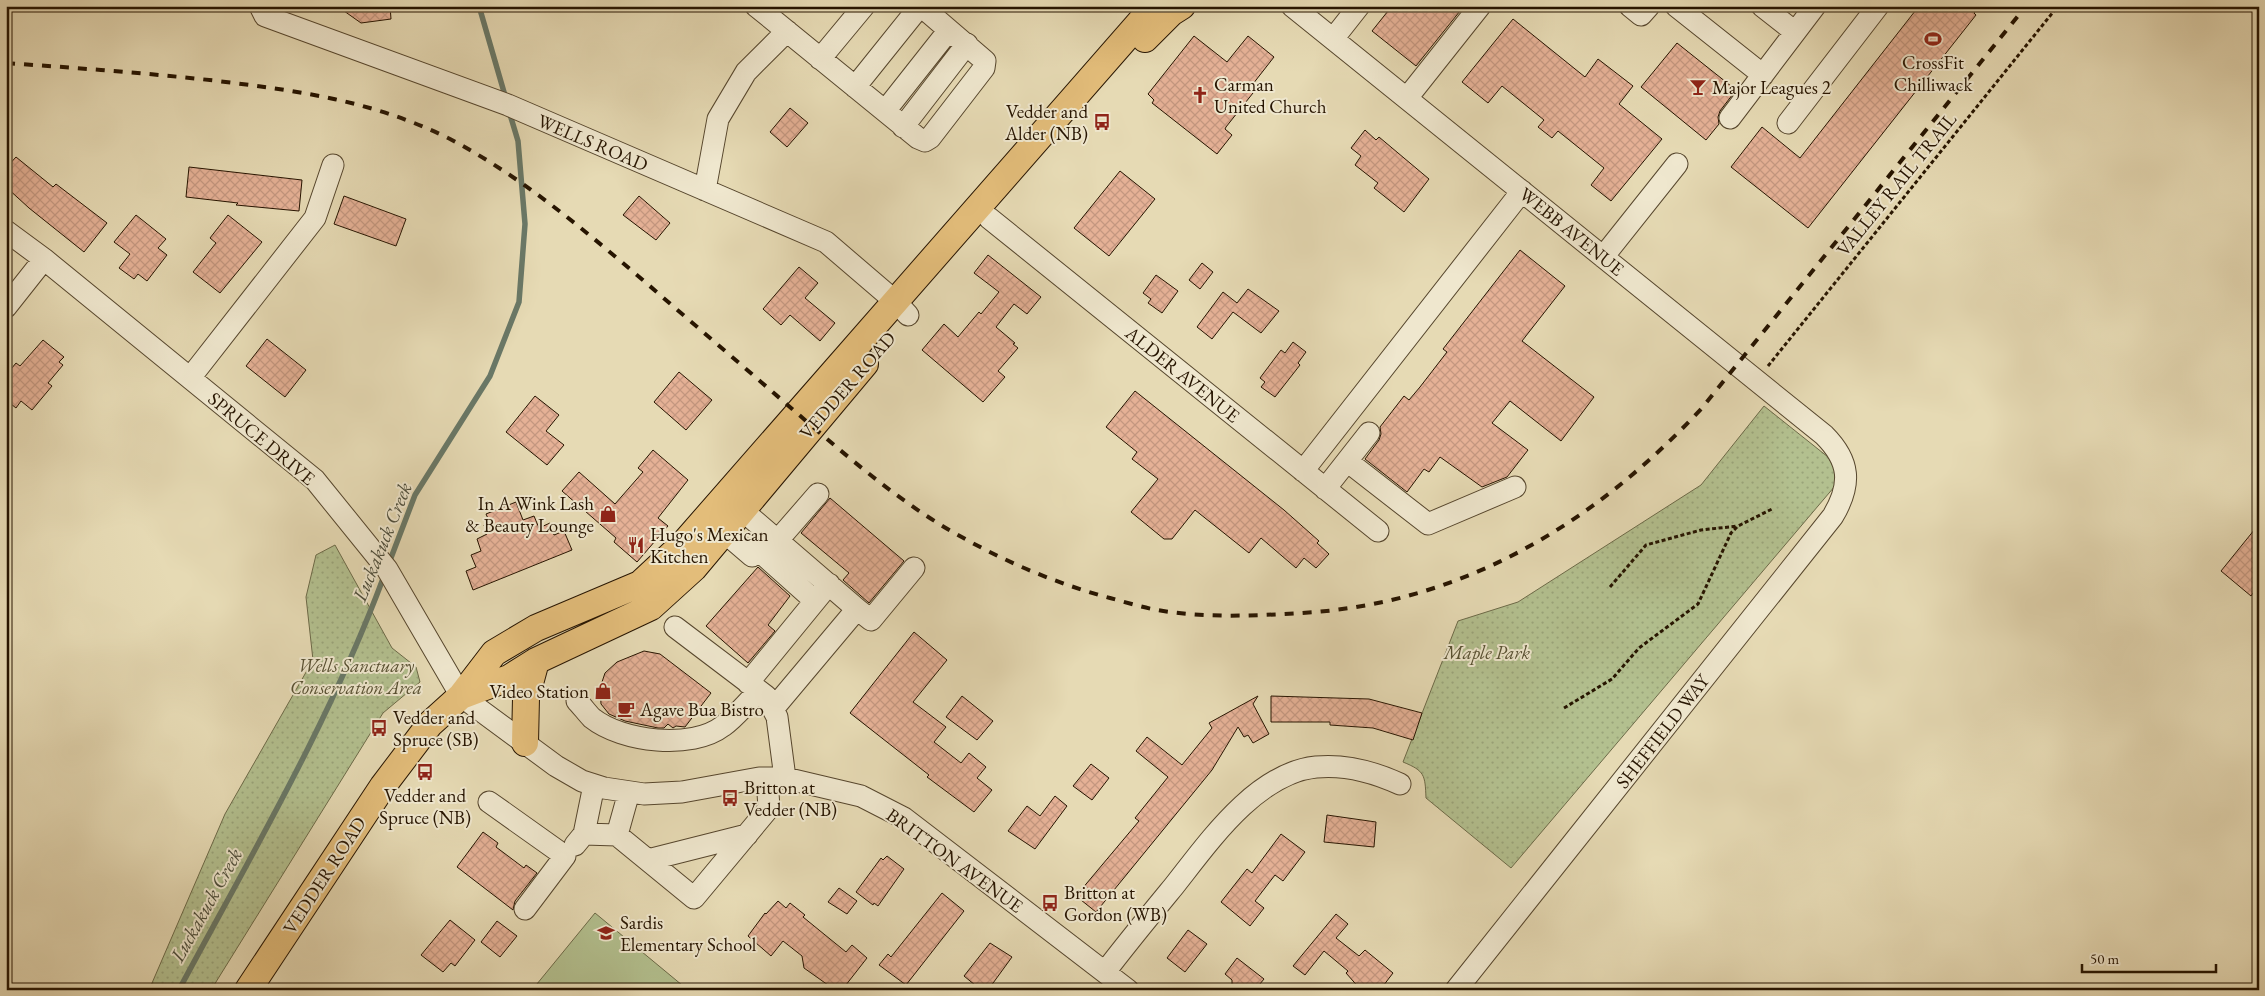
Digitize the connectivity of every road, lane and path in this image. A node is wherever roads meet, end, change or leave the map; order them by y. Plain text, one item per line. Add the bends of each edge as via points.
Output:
1 (260, 6) edge
2 (756, 6) edge
3 (864, 6) edge
4 (920, 6) edge
5 (1154, 6) edge
6 (1292, 6) edge
7 (1360, 6) edge
8 (1480, 6) edge
9 (1630, 6) edge
10 (1649, 6) edge
11 (1676, 6) edge
12 (1762, 6) edge
13 (1816, 6) edge
14 (1878, 6) edge
15 (2058, 6) edge
16 (1180, 7) edge
17 (949, 30) junction
18 (787, 31) junction
19 (1796, 32) junction
20 (1333, 40) junction
21 (967, 44) junction
22 (820, 59) junction
23 (1763, 75) junction
24 (855, 87) junction
25 (1407, 98) junction
26 (885, 111) junction
27 (1730, 118) dead end
28 (1788, 122) dead end
29 (904, 127) junction
30 (1678, 164) dead end
31 (333, 165) dead end
32 (705, 190) junction
33 (1522, 191) junction
34 (989, 218) junction
35 (6, 231) edge
36 (1603, 257) junction
37 (44, 259) junction
38 (6, 308) edge
39 (902, 309) junction
40 (190, 378) junction
41 (1757, 380) junction
42 (1369, 433) dead end
43 (1347, 460) junction
44 (1844, 462) joint
45 (1303, 471) junction
46 (1515, 488) dead end
47 (1325, 489) junction
48 (818, 494) dead end
49 (1772, 509) dead end
50 (742, 510) junction
51 (1738, 526) junction
52 (1378, 531) dead end
53 (724, 532) junction
54 (778, 540) junction
55 (914, 568) dead end
56 (829, 584) junction
57 (1610, 587) dead end
58 (815, 601) junction
59 (857, 609) junction
60 (674, 627) dead end
61 (536, 661) junction
62 (754, 687) junction
63 (461, 696) junction
64 (577, 700) dead end
65 (1564, 708) dead end
66 (773, 709) junction
67 (525, 743) junction
68 (776, 778) junction
69 (1400, 784) dead end
70 (594, 785) junction
71 (629, 792) junction
72 (489, 802) dead end
73 (584, 834) junction
74 (617, 834) junction
75 (747, 835) junction
76 (565, 856) junction
77 (648, 860) junction
78 (525, 909) dead end
79 (1105, 972) junction
80 (248, 990) edge
81 (1128, 990) edge
82 (1456, 990) edge

1 - 32 street, WELLS ROAD via 265,16 508,105
2 - 18 street
3 - 22 street
4 - 17 street
4 - 24 street
5 - 39 main road, VEDDER ROAD via 1026,150
6 - 20 street, WEBB AVENUE
7 - 20 street
8 - 25 street
9 - 10 street via 1641,15
11 - 23 street
12 - 19 street
13 - 19 street
14 - 28 street
15 - 41 path, VALLEY RAIL TRAIL
16 - 34 main road, VEDDER ROAD via 1148,36
17 - 21 street
17 - 26 street
18 - 22 street
18 - 32 street via 746,72 718,119
19 - 23 street
20 - 25 street, WEBB AVENUE
21 - 29 street
21 - 29 street via 985,61 984,68 930,138 925,141
22 - 24 street
23 - 27 street
24 - 26 street
25 - 33 street, WEBB AVENUE
26 - 29 street
30 - 36 street
31 - 40 street via 315,218
32 - 39 street, WELLS ROAD via 826,242
33 - 36 street, WEBB AVENUE
33 - 45 street
34 - 39 main road, VEDDER ROAD
34 - 45 street, ALDER AVENUE
35 - 37 street, SPRUCE DRIVE
36 - 41 street, WEBB AVENUE
37 - 38 street
37 - 40 street, SPRUCE DRIVE
39 - 50 main road, VEDDER ROAD
39 - 63 main road, VEDDER ROAD via 684,543 640,584 536,628 494,653
40 - 63 street, SPRUCE DRIVE via 315,480 387,569
41 - 44 street, WEBB AVENUE via 1824,435 1837,448
42 - 43 street
43 - 46 street via 1428,524
43 - 47 street
44 - 82 street, SHEFFIELD WAY via 1846,488 1834,516
45 - 47 street, ALDER AVENUE
47 - 52 street, ALDER AVENUE
48 - 54 street
49 - 51 path
50 - 53 main road, VEDDER ROAD
50 - 54 street
51 - 57 path via 1701,530 1646,545
51 - 65 path via 1731,533 1704,592 1691,611 1639,648 1612,679
53 - 58 street via 752,556 758,550
53 - 61 main road, VEDDER ROAD via 694,568 651,607
54 - 56 street
55 - 59 street via 871,620
56 - 58 street
56 - 59 street
58 - 62 street
59 - 66 street
60 - 62 street
61 - 63 main road, VEDDER ROAD via 509,678
61 - 67 main road via 526,698
62 - 64 street via 724,726 714,732 694,738 656,741 630,737 593,718
62 - 66 street via 766,696
63 - 67 street, BRITTON AVENUE
63 - 80 main road, VEDDER ROAD via 430,724 382,786
66 - 68 street via 777,717
67 - 70 street, BRITTON AVENUE via 556,766
68 - 71 street, BRITTON AVENUE via 682,792
68 - 75 street via 769,808
68 - 79 street, BRITTON AVENUE via 861,796 904,818
69 - 79 street via 1372,772 1315,767 1290,774 1260,791 1229,818
70 - 71 street, BRITTON AVENUE
70 - 73 street
71 - 74 street
72 - 76 street
73 - 74 street
73 - 76 street
74 - 77 street
75 - 77 street
75 - 77 street via 694,898
76 - 78 street
79 - 81 street, BRITTON AVENUE

